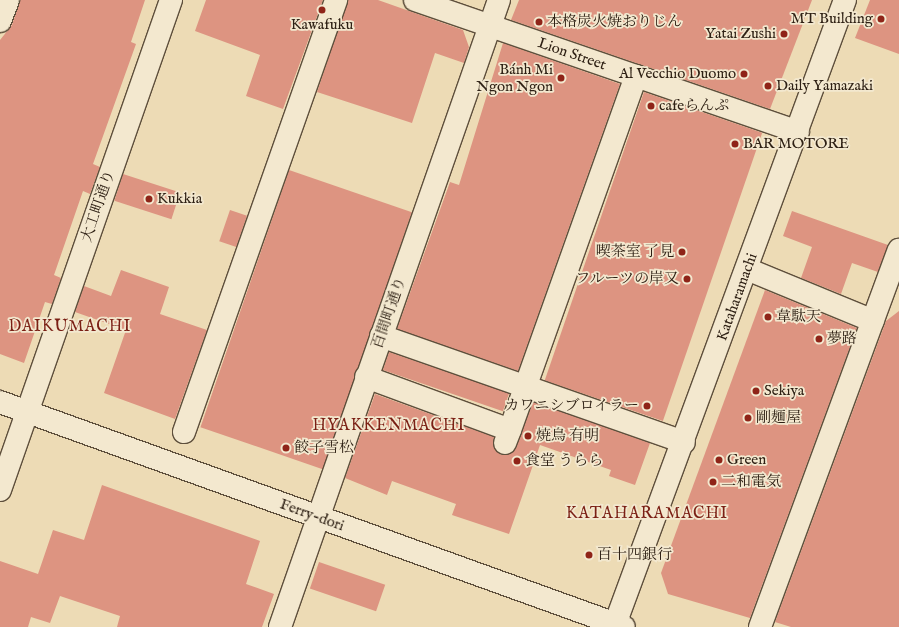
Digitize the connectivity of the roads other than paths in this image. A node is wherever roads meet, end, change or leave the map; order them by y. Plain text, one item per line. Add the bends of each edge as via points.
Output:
1 (8, 0) edge
2 (171, 0) edge
3 (336, 0) edge
4 (415, 0) edge
5 (499, 0) edge
6 (845, 0) edge
7 (0, 22) edge
8 (490, 26) junction
9 (636, 76) junction
10 (798, 132) junction
11 (899, 250) edge
12 (747, 269) junction
13 (892, 288) edge
14 (873, 321) junction
15 (381, 336) junction
16 (366, 376) junction
17 (525, 387) junction
18 (0, 402) edge
19 (26, 412) junction
20 (184, 432) dead end
21 (684, 442) junction
22 (0, 490) edge
23 (318, 517) junction
24 (618, 626) edge
25 (280, 627) edge
26 (760, 627) edge

1 - 7 street
2 - 19 street, 大工町通り
3 - 20 street
4 - 8 street, Lion Street
5 - 8 street, 百間町通り
6 - 10 street, Kataharamachi
8 - 9 street, Lion Street
8 - 15 street, 百間町通り
9 - 10 street, Lion Street
9 - 17 street
10 - 12 street, Kataharamachi
11 - 13 street
12 - 14 street
12 - 21 street, Kataharamachi
13 - 14 street
14 - 26 street
15 - 16 street, 百間町通り
15 - 17 street
16 - 17 street via 507,436
16 - 23 street, 百間町通り
17 - 21 street
18 - 19 street, Ferry-dori
19 - 22 street, 大工町通り
19 - 23 street, Ferry-dori
21 - 24 street, Kataharamachi
23 - 24 street, Ferry-dori
23 - 25 street, 百間町通り

